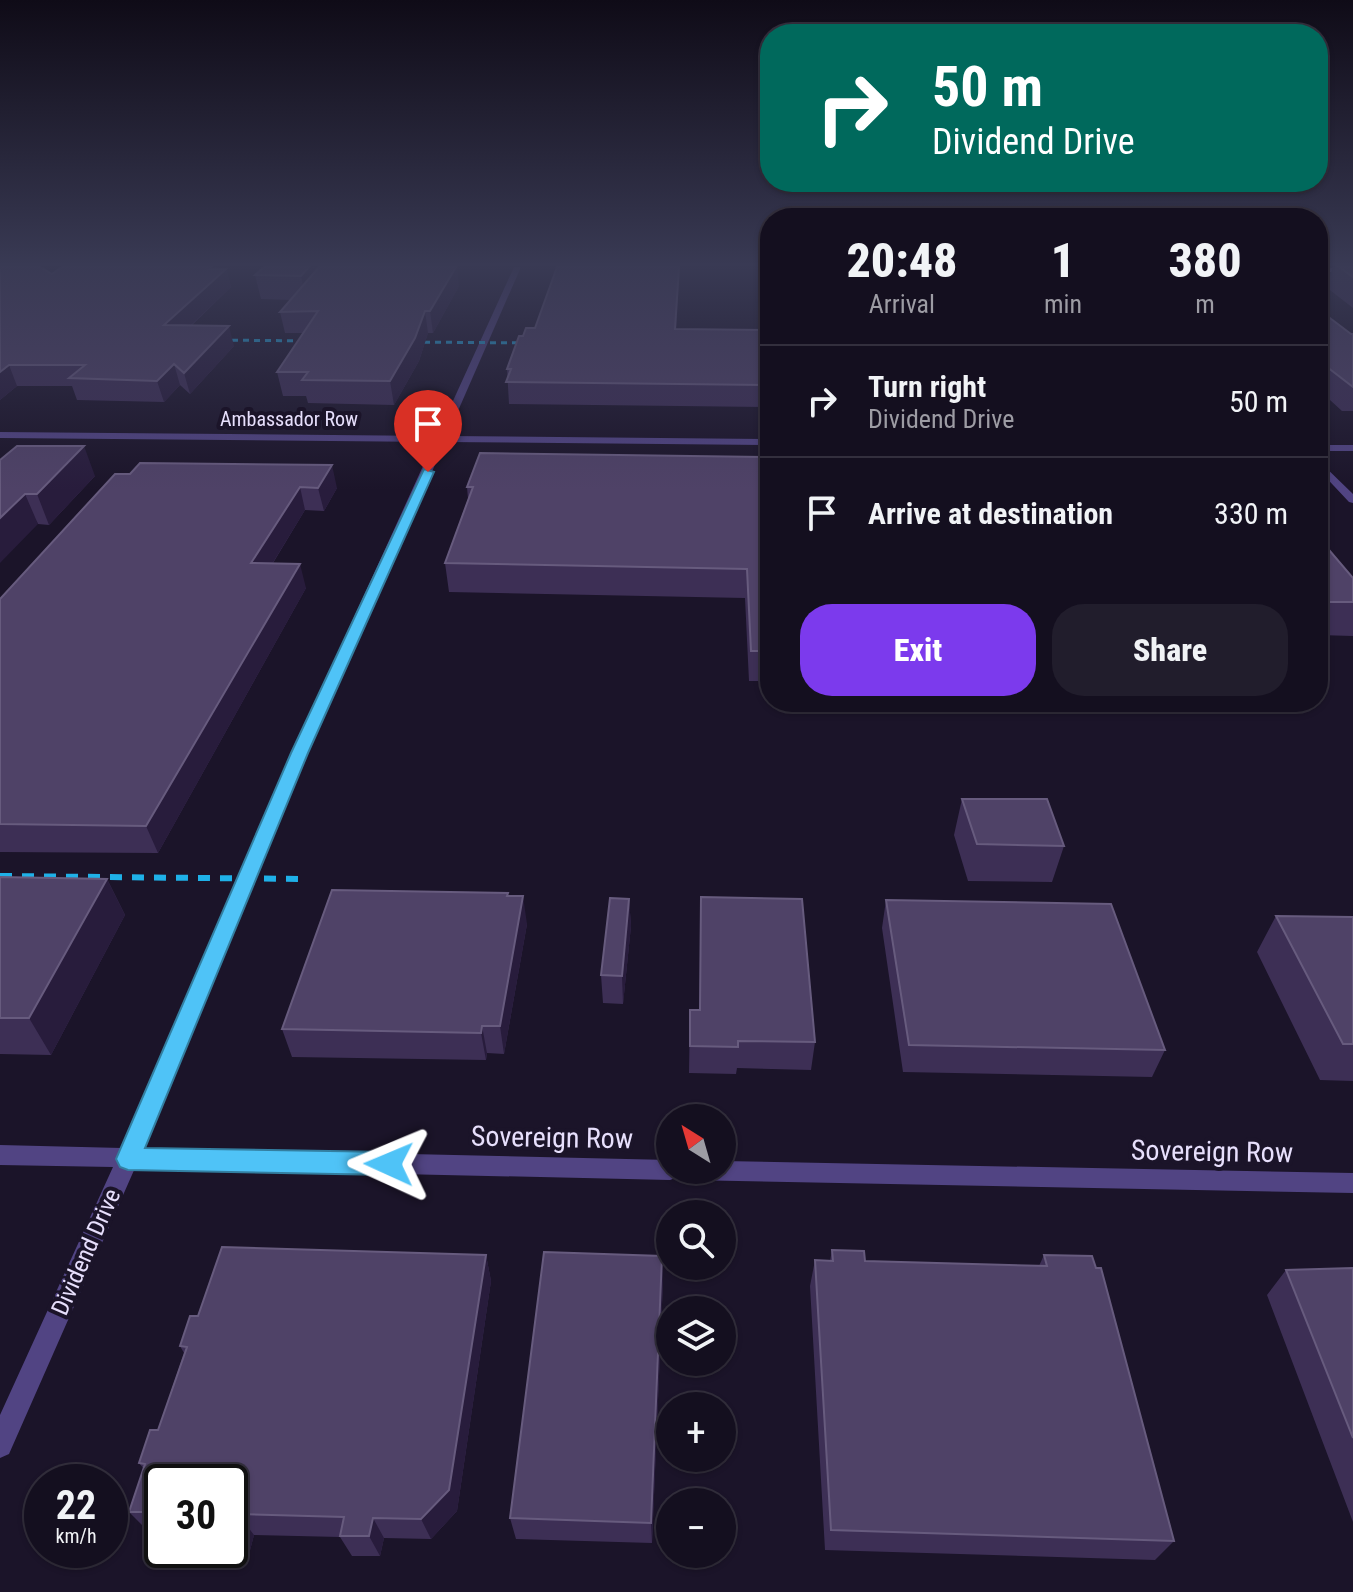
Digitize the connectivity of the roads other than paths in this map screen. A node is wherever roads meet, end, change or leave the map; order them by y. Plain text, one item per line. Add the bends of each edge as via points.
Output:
1 (486, 341) edge
2 (0, 435) edge
3 (443, 439) junction
4 (760, 442) edge
5 (1328, 448) edge
6 (1353, 448) edge
7 (1328, 474) edge
8 (1353, 500) edge
9 (0, 1155) edge
10 (128, 1159) junction
11 (656, 1170) edge
12 (736, 1171) edge
13 (1353, 1183) edge
14 (0, 1445) edge

1 - 3 street, Dividend Drive
2 - 3 street, Ambassador Row
3 - 4 street, Ambassador Row
3 - 10 street, Dividend Drive via 300,753
5 - 6 street
7 - 8 street
9 - 10 street, Sovereign Row
10 - 11 street, Sovereign Row
10 - 14 street, Dividend Drive
12 - 13 street, Sovereign Row

